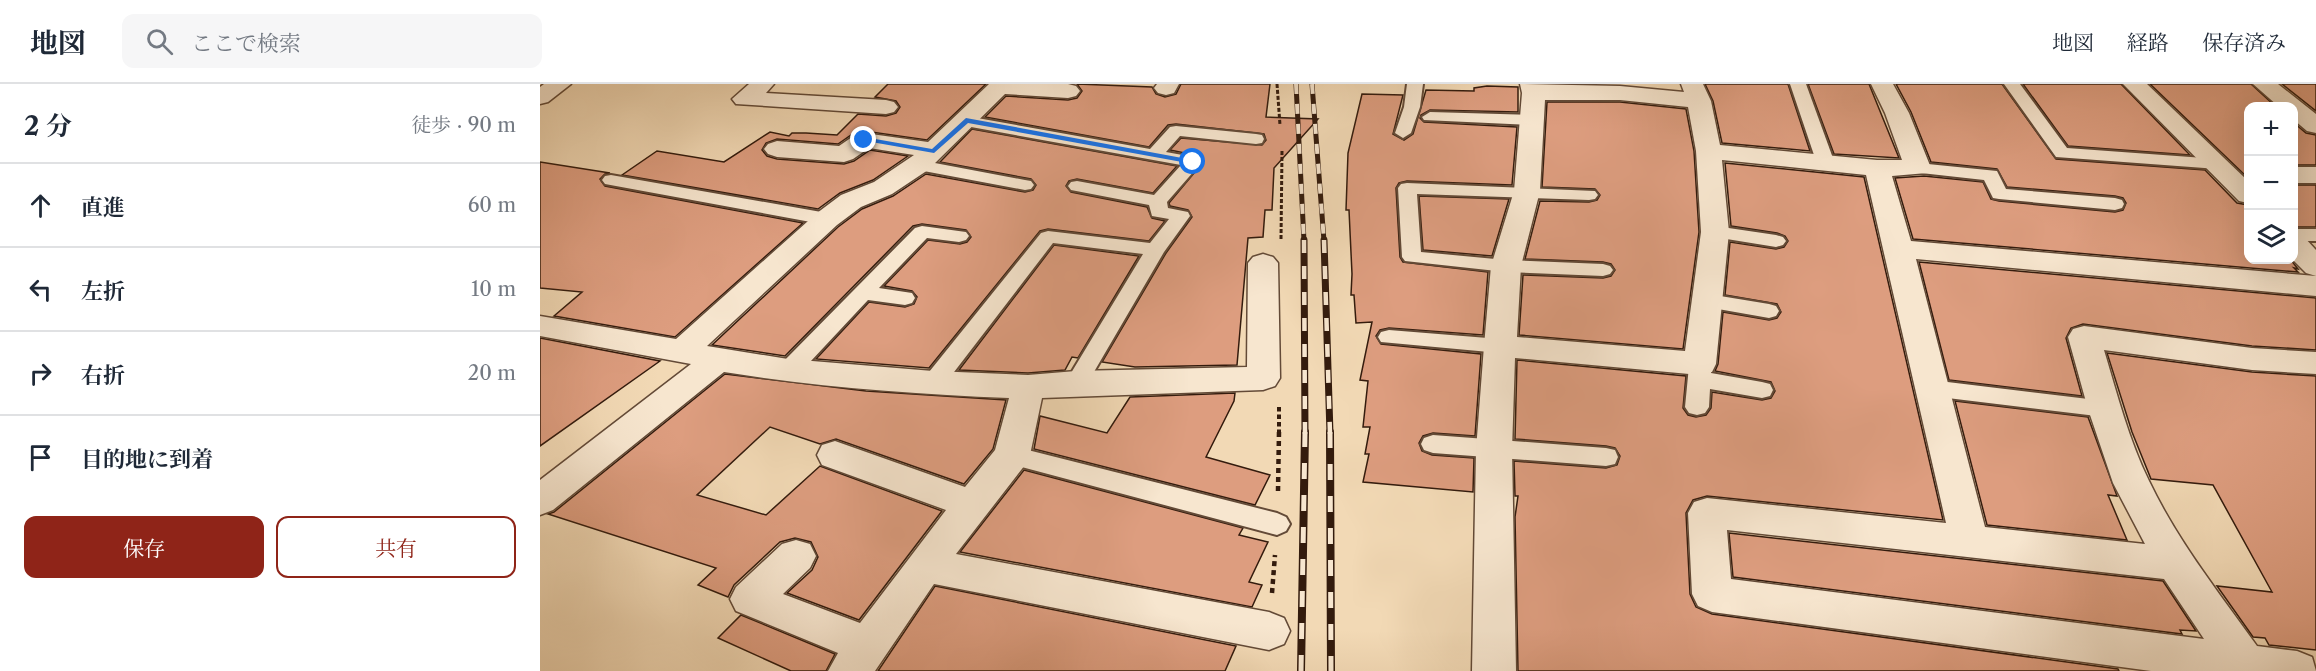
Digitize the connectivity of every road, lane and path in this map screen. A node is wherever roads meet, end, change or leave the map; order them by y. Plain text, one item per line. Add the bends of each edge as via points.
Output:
1 (560, 84) edge
2 (763, 84) edge
3 (1277, 84) edge
4 (1415, 84) edge
5 (1798, 84) edge
6 (1882, 84) edge
7 (2012, 84) edge
8 (2134, 84) edge
9 (2264, 84) edge
10 (1001, 86) edge
11 (1068, 91) dead end
12 (1695, 92) edge
13 (540, 97) edge
14 (1532, 99) edge
15 (2287, 102) edge
16 (886, 107) dead end
17 (2298, 111) edge
18 (1430, 117) dead end
19 (966, 121) junction
20 (2316, 126) edge
21 (1281, 131) dead end
22 (1403, 133) dead end
23 (1257, 140) dead end
24 (1282, 143) dead end
25 (777, 149) dead end
26 (1709, 151) junction
27 (1154, 155) junction
28 (926, 158) junction
29 (1825, 161) junction
30 (1877, 168) junction
31 (1918, 168) junction
32 (2232, 171) edge
33 (2298, 175) edge
34 (2316, 175) edge
35 (611, 180) dead end
36 (1024, 185) dead end
37 (1077, 186) dead end
38 (2244, 189) edge
39 (1527, 191) junction
40 (1589, 195) dead end
41 (1158, 201) junction
42 (2115, 204) dead end
43 (827, 219) junction
44 (1716, 232) junction
45 (2298, 235) edge
46 (2316, 235) edge
47 (959, 236) dead end
48 (1776, 241) dead end
49 (2298, 247) edge
50 (1900, 249) junction
51 (1155, 250) junction
52 (1272, 256) joint
53 (1506, 266) junction
54 (2316, 267) edge
55 (1603, 270) dead end
56 (2316, 286) edge
57 (864, 293) junction
58 (905, 298) dead end
59 (1708, 301) junction
60 (1769, 311) dead end
61 (548, 333) edge
62 (1389, 337) dead end
63 (1500, 346) junction
64 (682, 351) junction
65 (718, 360) junction
66 (2316, 363) edge
67 (788, 371) junction
68 (1700, 372) junction
69 (933, 383) junction
70 (1076, 383) junction
71 (1028, 387) junction
72 (1931, 388) junction
73 (1762, 390) dead end
74 (1697, 407) dead end
75 (2105, 409) junction
76 (1433, 444) dead end
77 (1494, 450) junction
78 (835, 455) dead end
79 (1012, 455) junction
80 (1606, 456) dead end
81 (540, 500) edge
82 (973, 505) junction
83 (1277, 524) dead end
84 (1970, 541) junction
85 (796, 556) dead end
86 (2176, 564) junction
87 (925, 565) junction
88 (1269, 631) dead end
89 (858, 658) edge
90 (2249, 668) edge
91 (1494, 671) edge
92 (2297, 671) edge

1 - 13 street
2 - 16 street via 744,99
3 - 21 path
4 - 22 lane
5 - 29 lane
6 - 31 street
7 - 32 lane via 2061,153
8 - 32 street
9 - 15 street
10 - 11 street
10 - 19 street
12 - 14 street
12 - 26 street
14 - 18 lane
14 - 39 street
17 - 20 street
19 - 27 lane
19 - 28 street
23 - 27 lane via 1176,131
24 - 52 path
25 - 28 street via 844,154 864,140
26 - 29 street
26 - 44 street
27 - 41 lane via 1193,162
28 - 36 lane
28 - 43 street
29 - 30 street
30 - 31 street
30 - 50 street
31 - 42 lane via 1991,175 1999,194
32 - 38 street
33 - 34 street
35 - 43 lane
37 - 41 lane
39 - 40 lane
39 - 53 street
39 - 53 lane via 1407,188 1412,257
41 - 51 lane via 1159,212 1182,216
43 - 64 street
44 - 48 lane
44 - 59 street
45 - 46 lane
47 - 57 lane via 922,232
49 - 54 street
50 - 56 street
50 - 72 street
51 - 69 lane via 1048,237
51 - 70 lane
52 - 70 street via 1263,378
53 - 55 lane
53 - 63 street
57 - 58 lane
57 - 67 lane
59 - 60 lane
59 - 68 street
61 - 64 street
62 - 63 lane
63 - 68 street
63 - 77 street
64 - 65 street
65 - 67 street
65 - 81 street
66 - 75 street via 2252,359 2084,337
67 - 69 street
68 - 73 lane
68 - 74 lane
69 - 71 street
70 - 71 street
71 - 79 street
72 - 75 lane
72 - 84 street
75 - 86 street via 2131,483
76 - 77 lane
77 - 80 lane
77 - 91 street
78 - 82 street
79 - 82 street
79 - 83 lane
82 - 87 street
84 - 86 street
84 - 90 street via 1707,513 1712,594
85 - 89 street via 750,598
86 - 90 street
87 - 88 street
87 - 89 street
90 - 92 street

